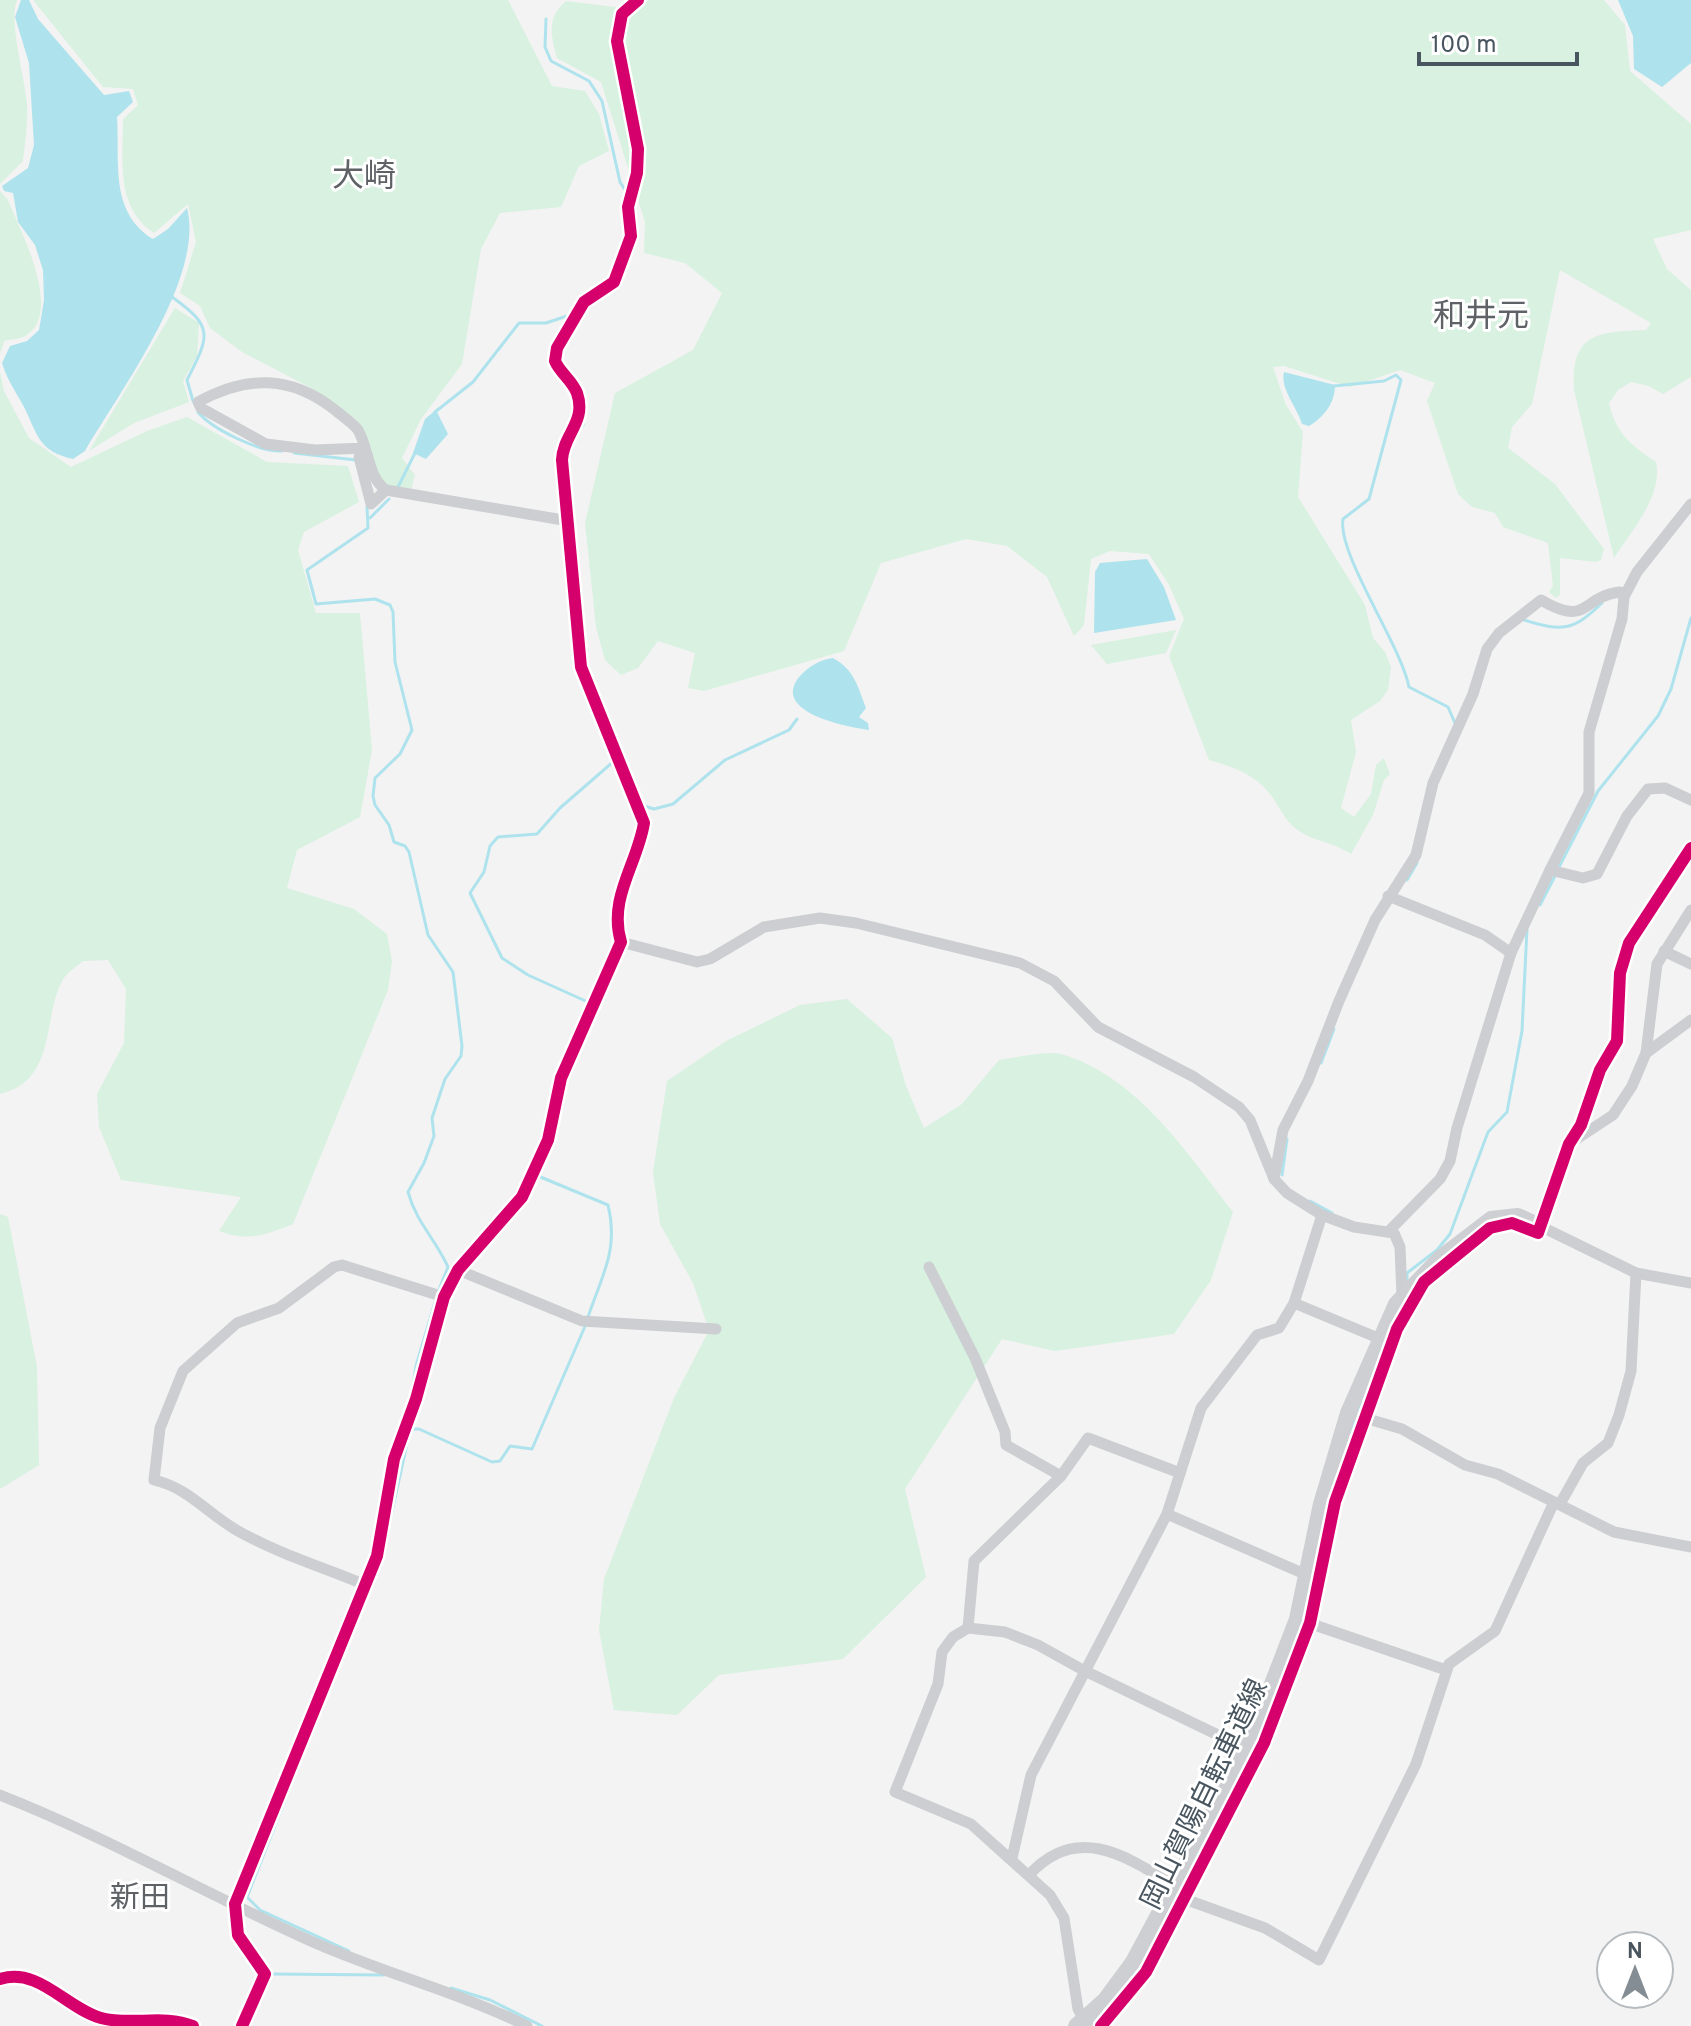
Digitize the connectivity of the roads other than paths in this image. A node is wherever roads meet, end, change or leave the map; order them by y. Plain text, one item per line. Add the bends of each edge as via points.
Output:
1 (638, 0) edge
2 (359, 450) junction
3 (386, 490) junction
4 (1691, 504) edge
5 (569, 521) junction
6 (1624, 597) junction
7 (1691, 800) edge
8 (1554, 873) junction
9 (1388, 896) junction
10 (1691, 910) edge
11 (621, 942) junction
12 (1664, 951) junction
13 (1511, 953) junction
14 (1691, 964) edge
15 (1691, 1020) edge
16 (1646, 1053) junction
17 (1569, 1144) joint
18 (1274, 1179) junction
19 (1322, 1215) junction
20 (1540, 1226) junction
21 (1389, 1230) junction
22 (929, 1267) dead end
23 (458, 1270) junction
24 (1636, 1273) junction
25 (1691, 1283) edge
26 (1409, 1291) junction
27 (439, 1296) junction
28 (1294, 1303) junction
29 (716, 1329) dead end
30 (1378, 1338) junction
31 (1354, 1415) junction
32 (1180, 1473) junction
33 (1061, 1476) junction
34 (1557, 1503) junction
35 (1167, 1514) junction
36 (1691, 1547) edge
37 (1307, 1575) junction
38 (363, 1584) junction
39 (1302, 1620) junction
40 (968, 1628) junction
41 (1083, 1670) junction
42 (1446, 1670) junction
43 (1247, 1749) junction
44 (0, 1795) edge
45 (1012, 1858) junction
46 (1029, 1875) junction
47 (1173, 1893) junction
48 (235, 1904) junction
49 (0, 1979) edge
50 (1084, 2024) edge
51 (193, 2026) edge
52 (242, 2026) edge
53 (527, 2026) edge

1 - 5 street via 622,14 617,41 638,149 630,197 631,236 619,273 584,302 555,354 557,367 577,392 580,412 563,448
2 - 2 street via 258,441 198,402 217,391 288,383 315,394 351,423
2 - 3 street
2 - 3 street via 371,504
3 - 5 street
4 - 6 street via 1637,572
5 - 11 street via 581,667 644,823 621,890
6 - 8 street via 1589,732 1589,793
6 - 9 street via 1609,593 1576,612 1563,612 1541,600 1492,641 1440,764 1416,855
7 - 8 street via 1665,788 1648,789 1627,816 1597,874 1583,878
8 - 13 street
9 - 13 street via 1485,935
9 - 18 street via 1286,1124
10 - 12 street
11 - 18 street via 697,962 764,927 820,918 1020,963 1054,981 1098,1027 1239,1107 1250,1120
11 - 23 street via 561,1078 548,1140 522,1197
12 - 14 street
12 - 16 street via 1657,964
13 - 21 street via 1450,1161
15 - 16 street
16 - 17 street via 1619,1109
17 - 20 street
18 - 19 street
19 - 21 street via 1354,1227
19 - 28 street
20 - 24 street
20 - 26 street via 1518,1216 1491,1219
21 - 26 street via 1399,1243
22 - 33 street via 975,1358 1006,1445
23 - 27 street
23 - 29 street via 586,1322
24 - 25 street
24 - 34 street via 1631,1371 1619,1415 1608,1443 1583,1463
26 - 30 street
27 - 38 street via 416,1399 394,1459 383,1537
27 - 38 street via 342,1265 334,1267 279,1308 237,1323 183,1371 157,1439 154,1480 190,1494 226,1524 256,1540
28 - 30 street
28 - 32 street via 1279,1328 1257,1335 1204,1403
30 - 31 street
31 - 34 street via 1402,1429 1465,1465 1498,1474
31 - 37 street via 1321,1504
32 - 33 street via 1088,1438
32 - 35 street
33 - 40 street via 974,1561
34 - 36 street via 1614,1532
34 - 42 street via 1495,1631
35 - 37 street
35 - 41 street
37 - 39 street
38 - 48 street
39 - 42 street
39 - 43 street
40 - 41 street via 1005,1632
40 - 45 street via 942,1652 938,1684 895,1792 960,1817
41 - 43 street
41 - 45 street via 1031,1775
42 - 47 street via 1416,1764 1319,1960 1265,1928
43 - 47 street
44 - 48 street
45 - 46 street
46 - 47 street via 1044,1858 1095,1848 1129,1858
46 - 50 street via 1064,1918
47 - 50 street via 1133,1962
48 - 52 street via 238,1935 265,1974
48 - 53 street via 367,1965 487,2006
49 - 51 street via 29,1978 101,2018 172,2020

